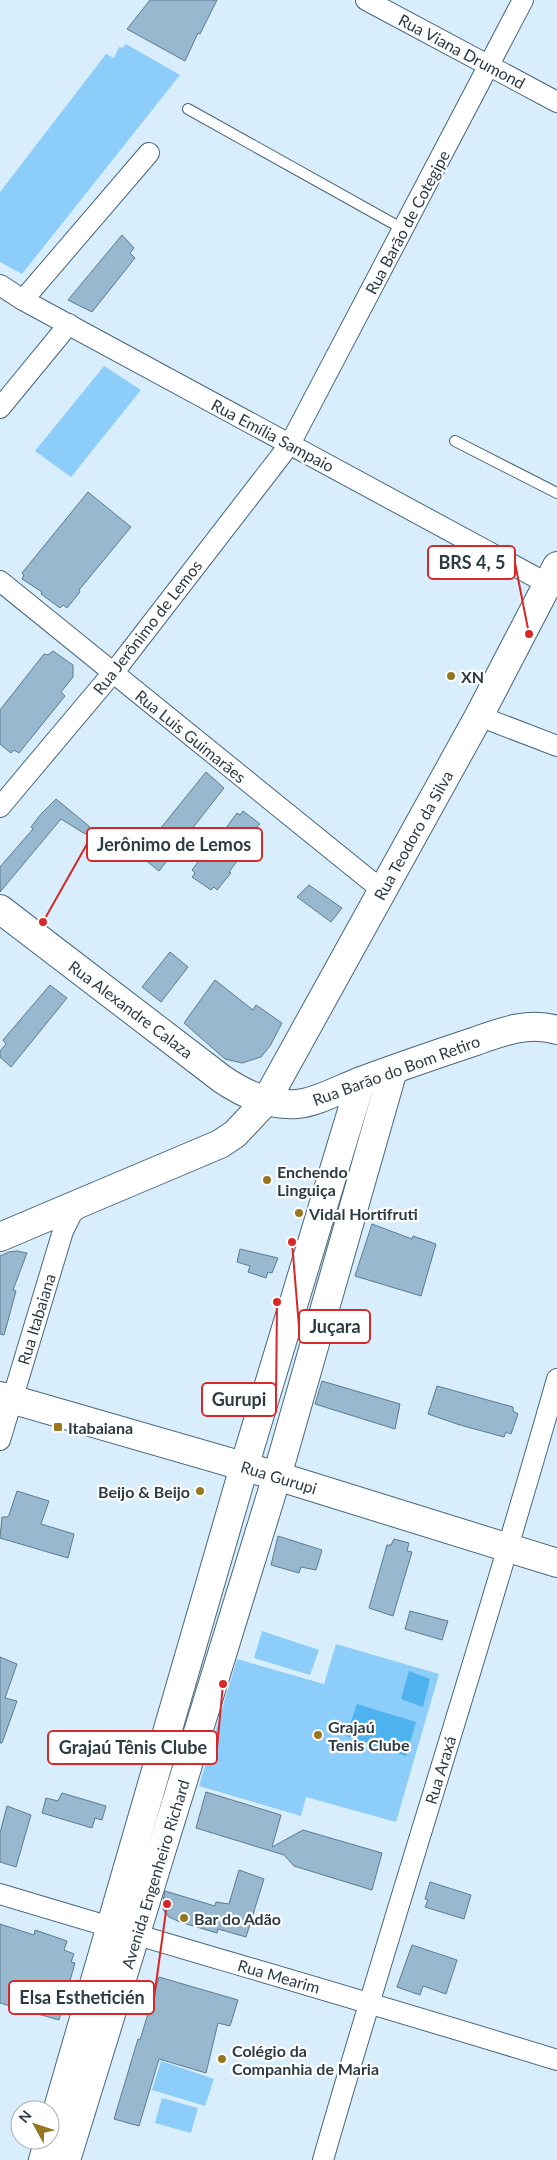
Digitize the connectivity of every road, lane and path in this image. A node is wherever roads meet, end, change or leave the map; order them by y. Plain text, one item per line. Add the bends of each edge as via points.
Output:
1 (366, 0) edge
2 (523, 0) edge
3 (488, 66) junction
4 (557, 102) edge
5 (188, 109) dead end
6 (149, 153) dead end
7 (403, 229) junction
8 (0, 285) edge
9 (23, 300) junction
10 (69, 324) junction
11 (0, 408) edge
12 (455, 441) dead end
13 (290, 444) junction
14 (557, 492) edge
15 (552, 575) edge
16 (0, 581) edge
17 (112, 672) junction
18 (479, 716) junction
19 (557, 746) edge
20 (0, 807) edge
21 (383, 890) junction
22 (0, 909) edge
23 (557, 1030) edge
24 (393, 1070) junction
25 (361, 1081) junction
26 (266, 1101) junction
27 (81, 1203) junction
28 (0, 1237) edge
29 (557, 1379) edge
30 (6, 1397) edge
31 (0, 1440) edge
32 (244, 1467) junction
33 (277, 1476) junction
34 (509, 1549) junction
35 (557, 1563) edge
36 (0, 1894) edge
37 (111, 1928) junction
38 (136, 1936) junction
39 (368, 2002) junction
40 (557, 2060) edge
41 (60, 2102) edge
42 (66, 2160) edge
43 (323, 2160) edge

1 - 3 street, Rua Viana Drumond
2 - 3 street, Rua Barão de Cotegipe
3 - 4 street, Rua Viana Drumond
3 - 7 street, Rua Barão de Cotegipe
5 - 7 lane
6 - 9 street
7 - 13 street, Rua Barão de Cotegipe
8 - 9 street, Rua Emília Sampaio
9 - 10 street, Rua Emília Sampaio
10 - 11 street
10 - 13 street, Rua Emília Sampaio
12 - 14 lane
13 - 15 street, Rua Emília Sampaio
13 - 17 street, Rua Jerônimo de Lemos
15 - 18 street, Rua Teodoro da Silva
16 - 17 street, Rua Luis Guimarães
17 - 20 street, Rua Jerônimo de Lemos
17 - 21 street, Rua Luis Guimarães
18 - 19 street
18 - 21 street, Rua Teodoro da Silva
21 - 26 street, Rua Teodoro da Silva
22 - 26 street, Rua Alexandre Calaza via 234,1088
23 - 24 street, Rua Barão do Bom Retiro via 527,1027 502,1032
24 - 25 street, Rua Barão do Bom Retiro
24 - 33 street, Avenida Engenheiro Richard
25 - 26 street, Rua Barão do Bom Retiro via 307,1103
25 - 32 street, Avenida Engenheiro Richard
26 - 27 street via 235,1134 220,1144
27 - 28 street
27 - 30 street, Rua Itabaiana via 70,1215 63,1231
29 - 34 street, Rua Araxá
30 - 31 street, Rua Itabaiana
30 - 32 street, Rua Gurupi
32 - 33 street, Rua Gurupi
32 - 37 street, Avenida Engenheiro Richard
33 - 34 street, Rua Gurupi
33 - 38 street, Avenida Engenheiro Richard
34 - 35 street, Rua Gurupi
34 - 39 street, Rua Araxá
36 - 37 street, Rua Mearim
37 - 38 street, Rua Mearim
37 - 41 street, Avenida Engenheiro Richard
38 - 39 street, Rua Mearim
38 - 42 street, Avenida Engenheiro Richard
39 - 40 street, Rua Mearim
39 - 43 street, Rua Araxá

